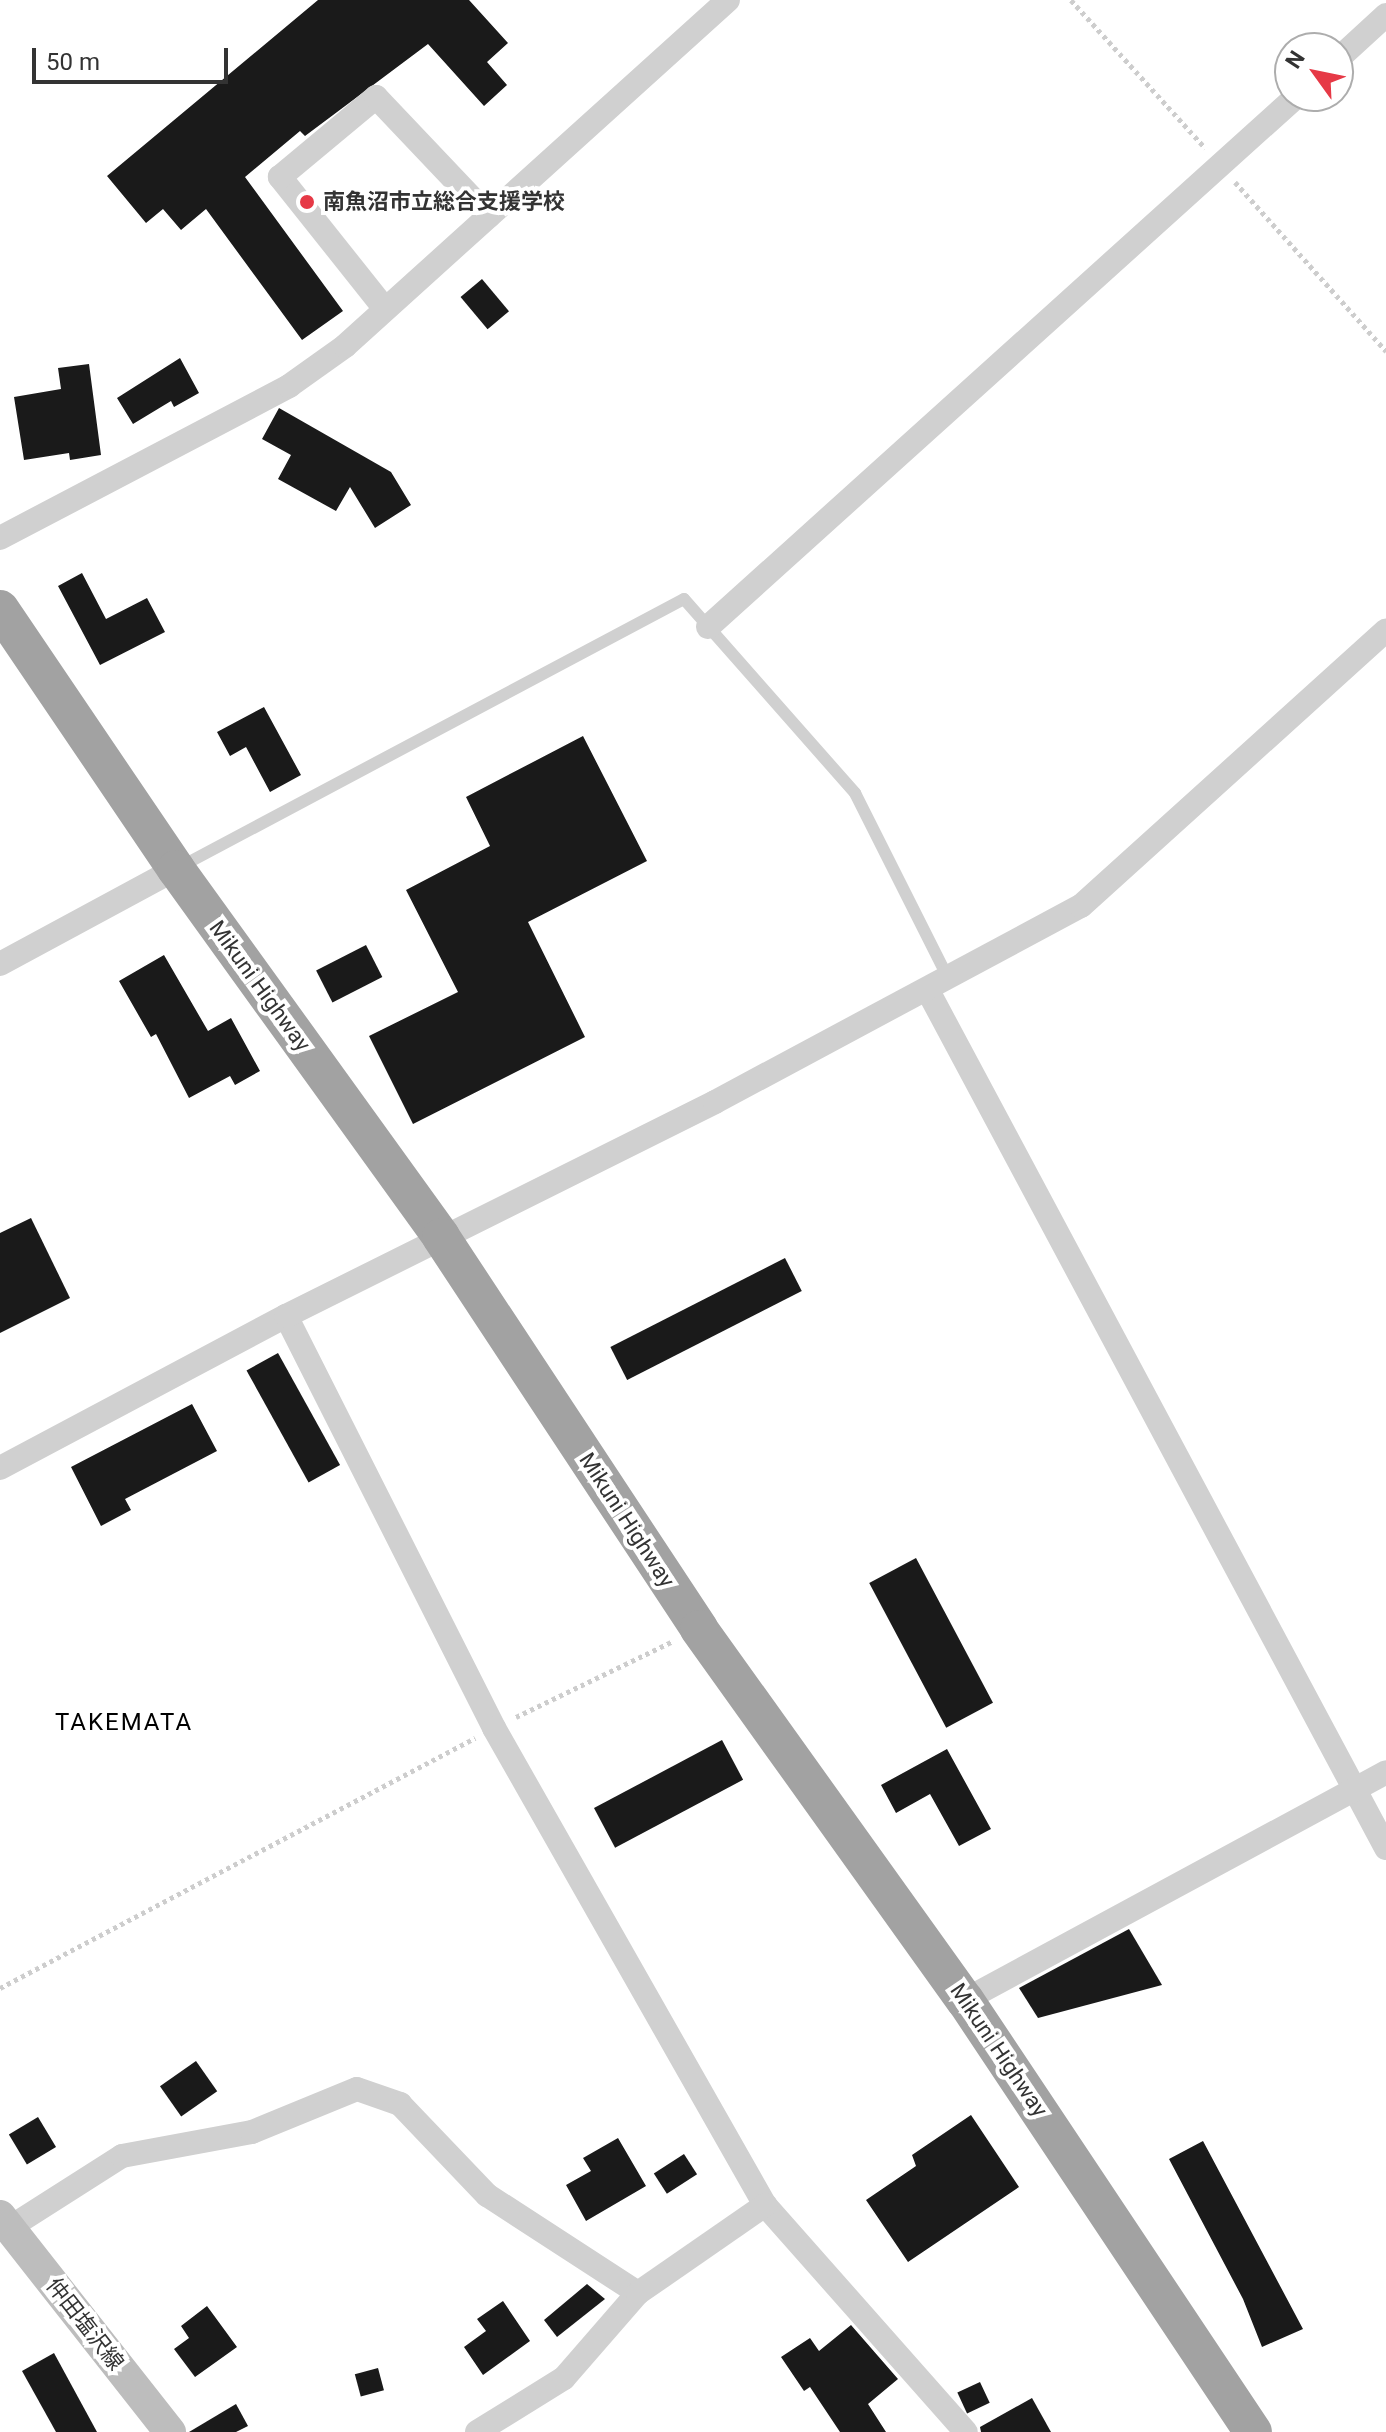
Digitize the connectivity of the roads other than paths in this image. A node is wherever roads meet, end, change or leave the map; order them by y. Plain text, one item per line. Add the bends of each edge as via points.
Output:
1 (728, 0) edge
2 (1386, 15) edge
3 (1354, 44) edge
4 (1279, 112) edge
5 (489, 216) junction
6 (385, 309) junction
7 (0, 538) edge
8 (0, 609) edge
9 (708, 627) junction
10 (1386, 630) edge
11 (176, 869) junction
12 (0, 964) edge
13 (937, 982) junction
14 (441, 1237) junction
15 (286, 1316) junction
16 (0, 1468) edge
17 (1386, 1772) edge
18 (1353, 1789) junction
19 (1386, 1848) edge
20 (965, 2000) junction
21 (765, 2205) junction
22 (5, 2222) edge
23 (638, 2293) junction
24 (170, 2432) edge
25 (477, 2432) edge
26 (966, 2432) edge
27 (1253, 2432) edge

1 - 5 street
2 - 3 street
4 - 9 street
5 - 6 street
5 - 6 street via 376,97 280,177
6 - 7 street via 289,386
8 - 11 highway, Mikuni Highway
9 - 11 lane via 684,599
9 - 13 lane via 855,793
10 - 13 street via 1081,906
11 - 12 street
11 - 14 highway, Mikuni Highway
13 - 14 street via 715,1102
13 - 18 street
14 - 15 street
14 - 20 highway, Mikuni Highway via 699,1629
15 - 16 street
15 - 21 street via 494,1728
17 - 18 street
18 - 19 street
18 - 20 street
20 - 27 highway, Mikuni Highway
21 - 23 street
21 - 26 street
22 - 23 street via 122,2156 252,2132 357,2089 400,2104 487,2195
22 - 24 main road, 仲田塩沢線
23 - 25 street via 564,2378

